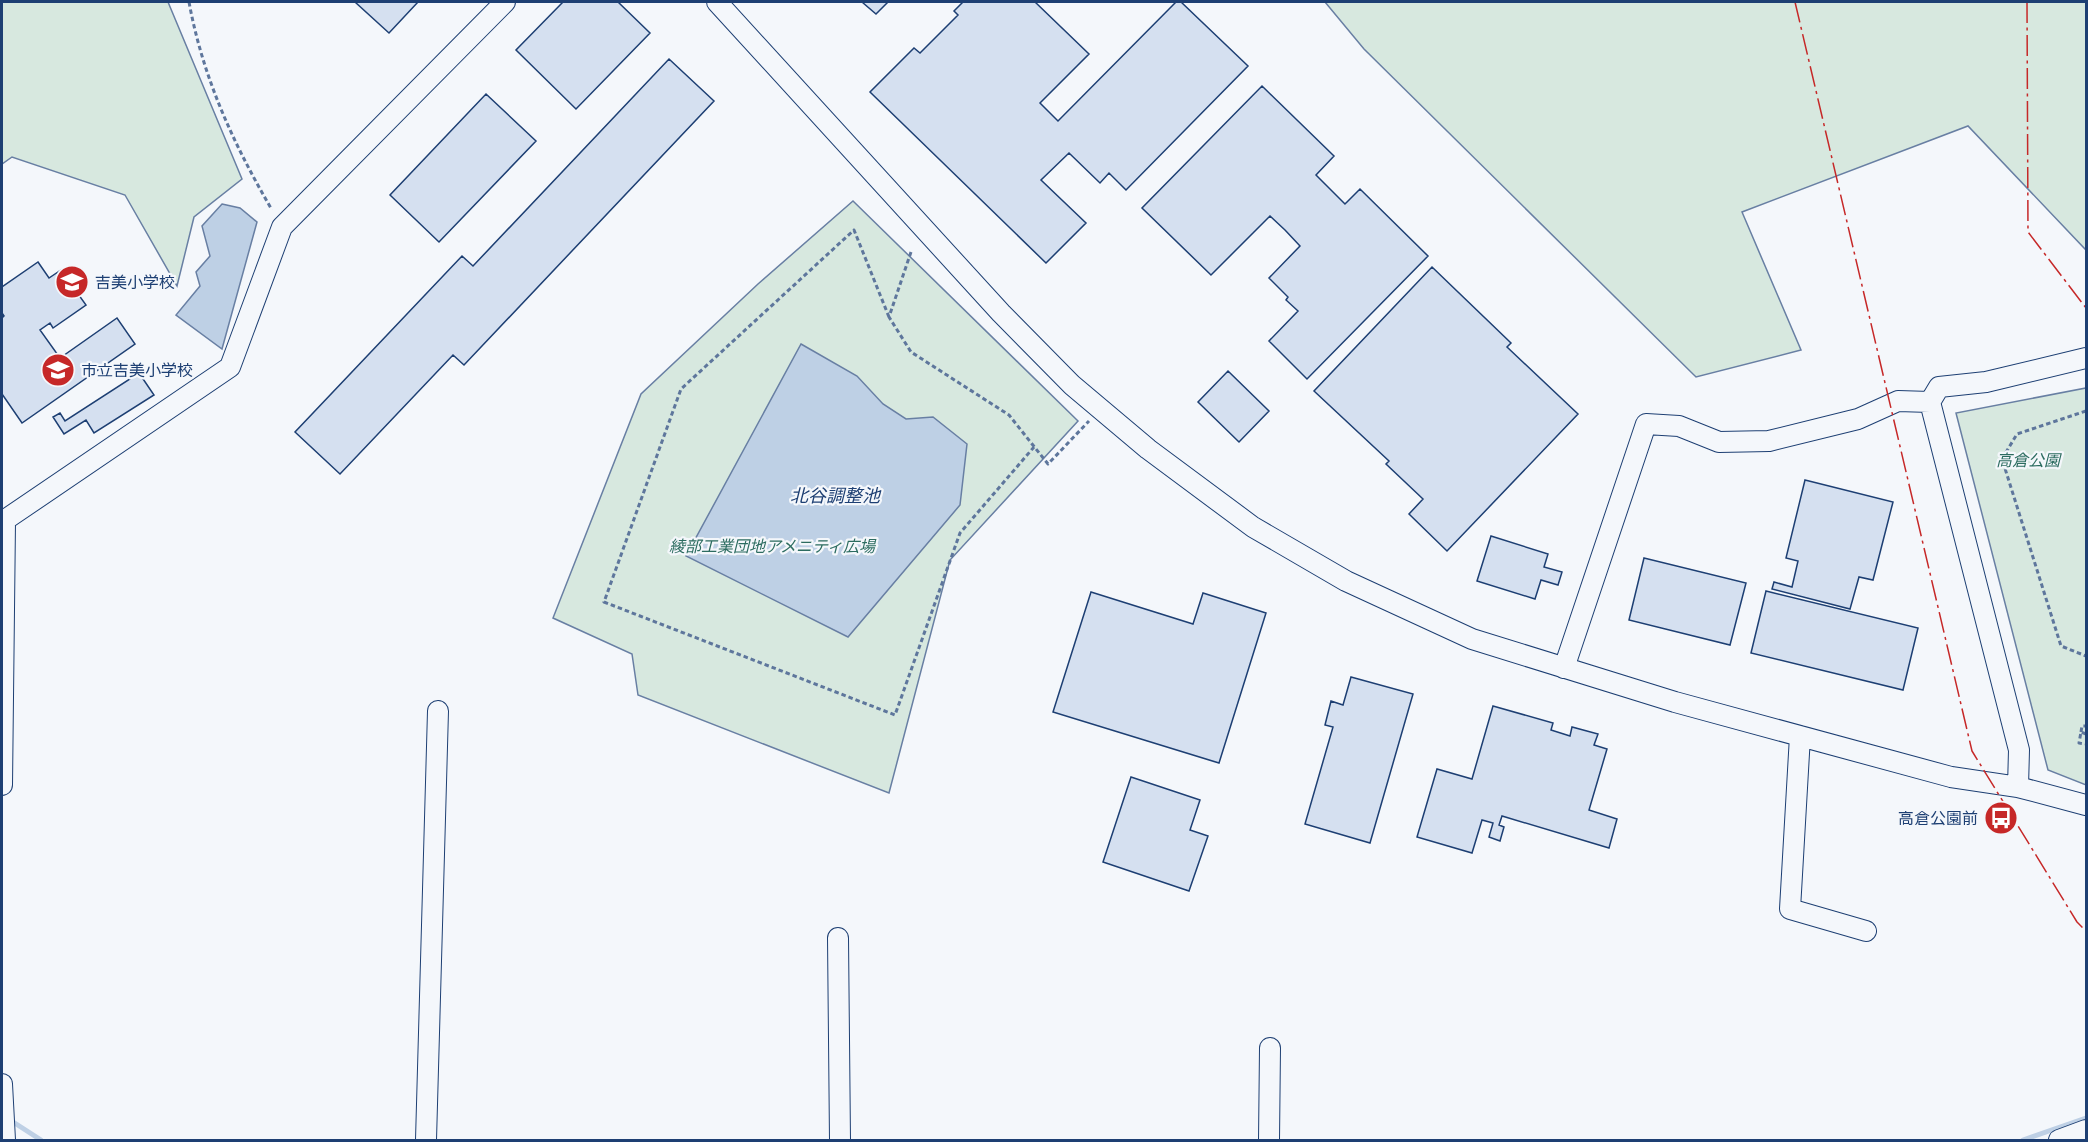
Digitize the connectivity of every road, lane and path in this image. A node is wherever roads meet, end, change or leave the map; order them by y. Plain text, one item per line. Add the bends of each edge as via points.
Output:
1 (189, 2) edge
2 (504, 2) edge
3 (717, 2) edge
4 (282, 227) junction
5 (910, 252) dead end
6 (889, 317) junction
7 (2086, 358) edge
8 (1930, 402) junction
9 (1100, 408) junction
10 (2086, 411) edge
11 (1034, 447) junction
12 (3, 522) edge
13 (2086, 656) edge
14 (1564, 668) junction
15 (438, 711) dead end
16 (2086, 726) edge
17 (2081, 732) junction
18 (2086, 734) edge
19 (1800, 736) junction
20 (2086, 744) edge
21 (2, 785) edge
22 (2018, 787) junction
23 (2086, 805) edge
24 (1866, 931) dead end
25 (838, 938) dead end
26 (1270, 1048) dead end
27 (2, 1084) edge
28 (2086, 1130) edge
29 (5, 1135) edge
30 (22, 1140) edge
31 (426, 1140) edge
32 (840, 1140) edge
33 (1269, 1140) edge
34 (2059, 1140) edge

1 - 4 path via 197,46 223,115 243,160
2 - 4 street
3 - 9 street via 1000,313
4 - 12 street via 230,367
5 - 6 path
6 - 11 path via 911,352 1009,415
6 - 11 path via 854,230 681,389 604,602 895,715 960,533
7 - 8 street via 1986,382 1940,387
8 - 14 street via 1898,401 1858,419 1769,441 1719,442 1679,426 1646,424
8 - 22 street via 2019,750
9 - 11 path via 1048,464
9 - 14 street via 1253,527 1346,580 1472,639
10 - 13 path via 2017,434 2002,459 2061,646
12 - 21 street
14 - 19 street
15 - 31 street
16 - 17 path via 2082,726
17 - 18 path
17 - 20 path via 2079,743
19 - 22 street via 1951,777
19 - 24 street via 1790,909
22 - 23 street
25 - 32 street
26 - 33 street
27 - 29 street
28 - 34 street
29 - 30 street

